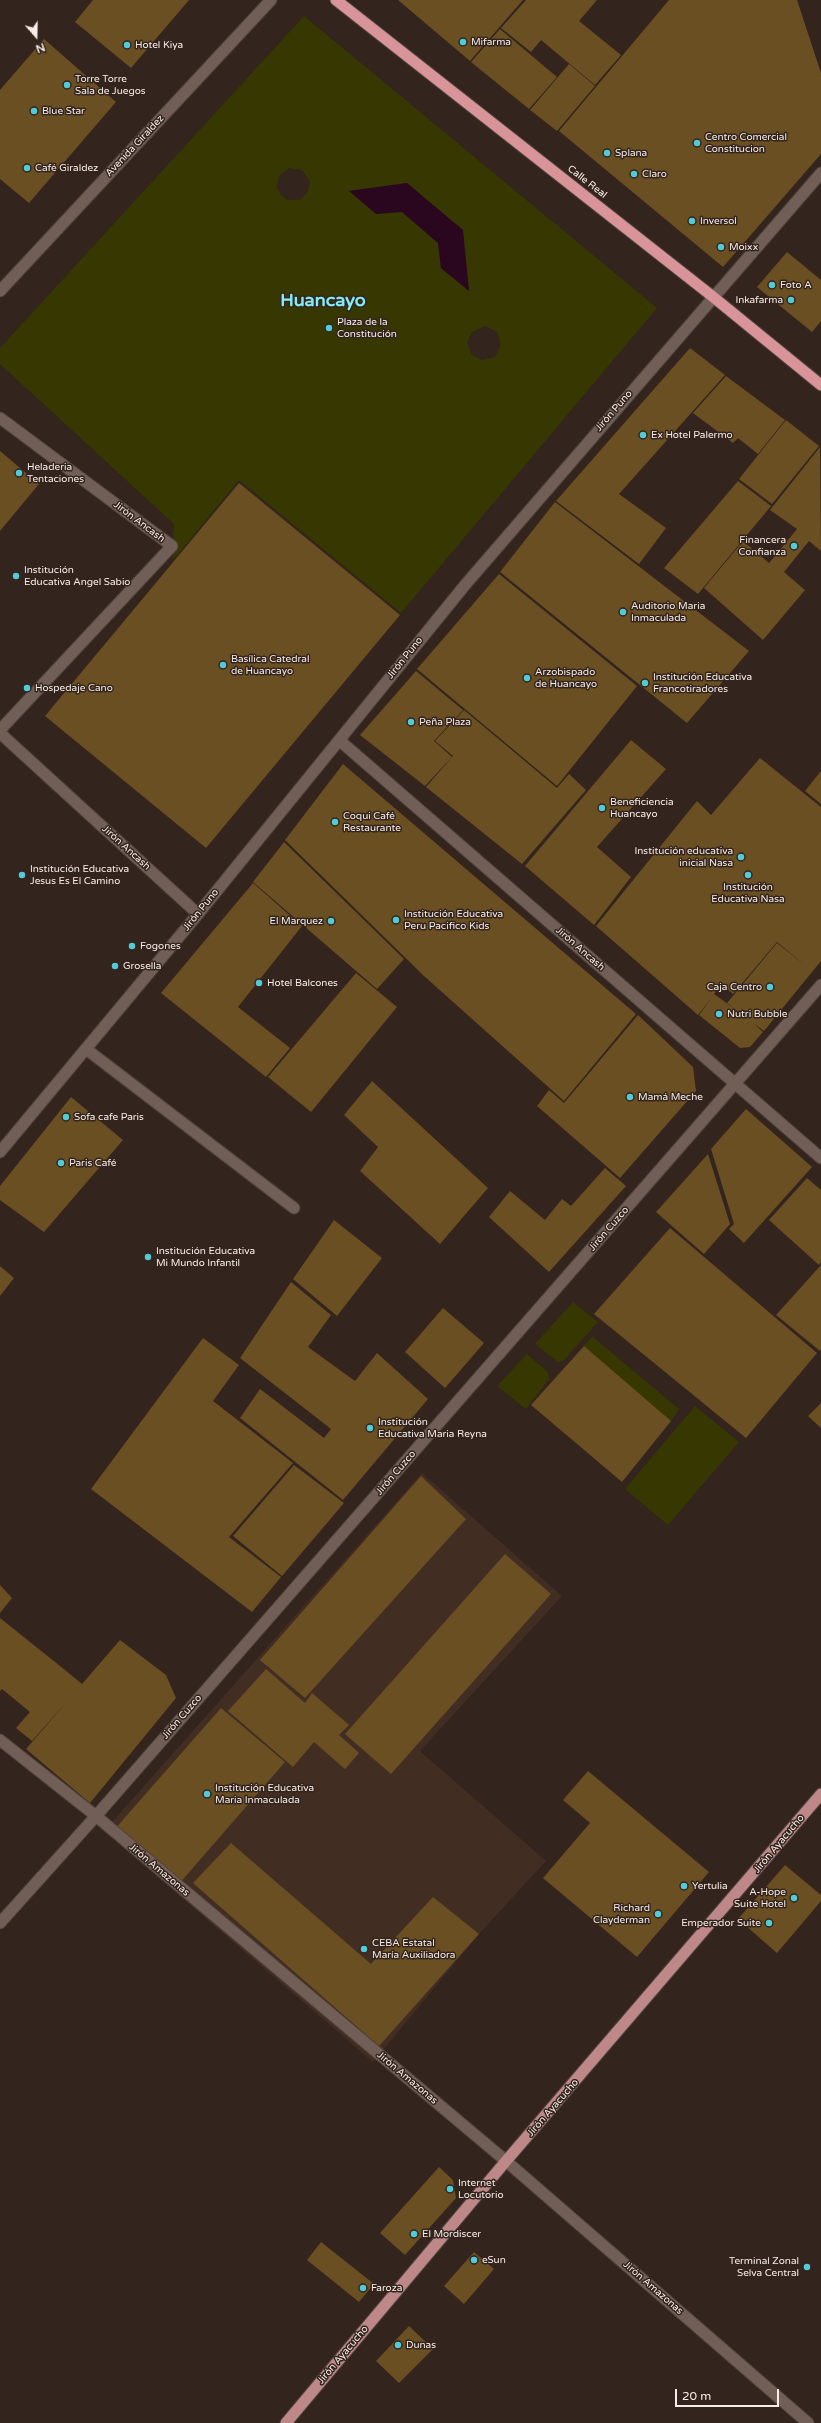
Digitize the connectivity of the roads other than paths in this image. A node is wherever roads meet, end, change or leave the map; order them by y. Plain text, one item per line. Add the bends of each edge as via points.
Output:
1 (271, 0) edge
2 (336, 0) edge
3 (821, 173) edge
4 (0, 291) edge
5 (712, 296) junction
6 (821, 385) edge
7 (0, 418) edge
8 (0, 732) edge
9 (339, 740) junction
10 (198, 914) junction
11 (821, 985) edge
12 (86, 1049) junction
13 (735, 1084) junction
14 (0, 1152) edge
15 (821, 1158) edge
16 (294, 1208) dead end
17 (0, 1740) edge
18 (821, 1794) edge
19 (96, 1816) junction
20 (0, 1923) edge
21 (506, 2160) junction
22 (286, 2423) edge
23 (808, 2423) edge

1 - 4 street, Avenida Giraldez
2 - 5 highway, Calle Real
3 - 5 street, Jirón Puno
5 - 6 highway, Calle Real
5 - 9 street, Jirón Puno via 465,585
7 - 8 street, Jirón Ancash via 172,546
8 - 10 street, Jirón Ancash
9 - 10 street, Jirón Puno
9 - 13 street, Jirón Ancash
10 - 12 street, Jirón Puno
11 - 13 street, Jirón Cuzco
12 - 14 street, Jirón Puno
12 - 16 street
13 - 15 street, Jirón Ancash
13 - 19 street, Jirón Cuzco
17 - 19 street, Jirón Amazonas
18 - 21 main road, Jirón Ayacucho
19 - 20 street, Jirón Cuzco
19 - 21 street, Jirón Amazonas
21 - 22 main road, Jirón Ayacucho
21 - 23 street, Jirón Amazonas

